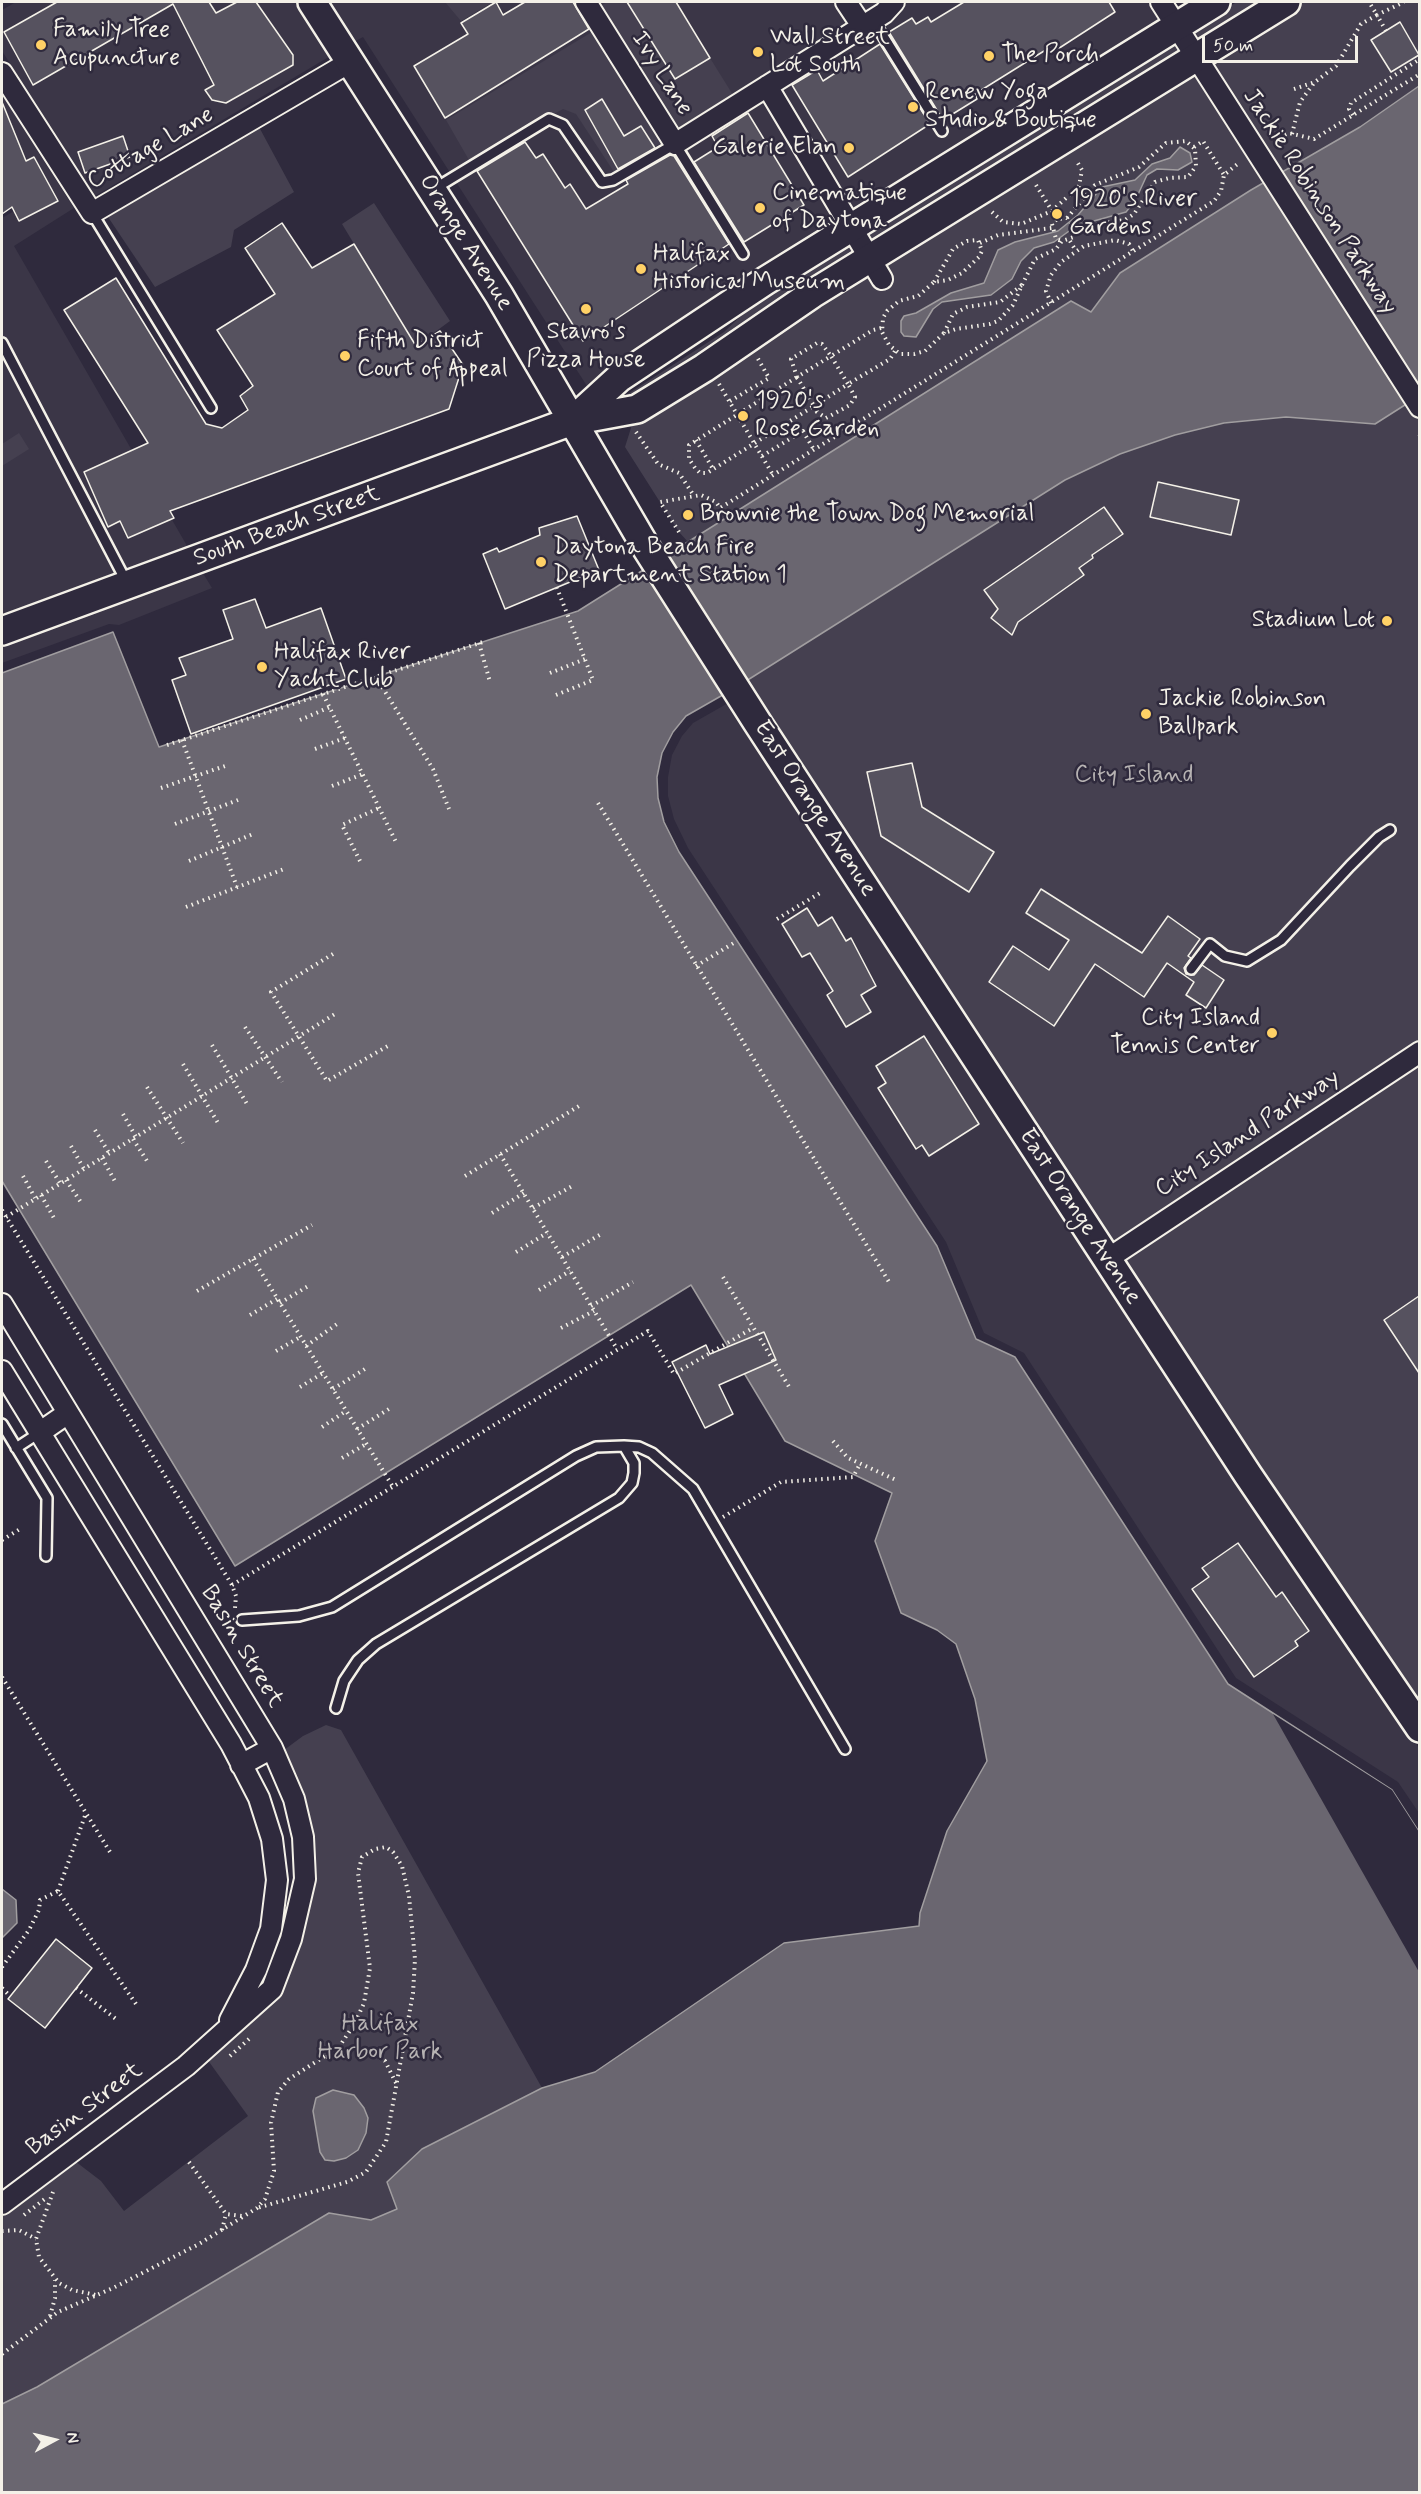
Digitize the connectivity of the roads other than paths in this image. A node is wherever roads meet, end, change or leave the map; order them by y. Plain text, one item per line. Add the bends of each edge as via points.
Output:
1 (312, 2) edge
2 (585, 2) edge
3 (846, 2) edge
4 (894, 2) edge
5 (1161, 2) edge
6 (1216, 2) edge
7 (1286, 2) edge
8 (868, 23) junction
9 (1176, 25) junction
10 (1196, 58) junction
11 (350, 62) junction
12 (2, 73) edge
13 (767, 86) junction
14 (942, 131) dead end
15 (675, 144) junction
16 (432, 191) junction
17 (92, 213) junction
18 (851, 227) junction
19 (743, 254) dead end
20 (876, 268) junction
21 (2, 343) edge
22 (1419, 407) edge
23 (211, 408) dead end
24 (572, 421) junction
25 (128, 585) junction
26 (2, 631) edge
27 (744, 702) joint
28 (1390, 830) dead end
29 (1191, 969) dead end
30 (1419, 1052) edge
31 (1106, 1260) junction
32 (2, 1305) edge
33 (2, 1371) edge
34 (68, 1413) junction
35 (2, 1424) edge
36 (39, 1432) junction
37 (624, 1446) junction
38 (16, 1448) junction
39 (46, 1556) dead end
40 (171, 1582) junction
41 (143, 1602) junction
42 (242, 1620) dead end
43 (336, 1708) dead end
44 (1419, 1728) edge
45 (272, 1748) junction
46 (845, 1749) dead end
47 (241, 1765) junction
48 (225, 2031) junction
49 (2, 2204) edge

1 - 11 street, Orange Avenue
2 - 15 street, Ivy Lane
3 - 8 street
4 - 8 street, Ivy Lane
5 - 9 street, Jackie Robinson Parkway
6 - 9 street, South Beach Street
7 - 10 street, South Beach Street
8 - 13 street, Ivy Lane
8 - 14 lane
9 - 10 street, Jackie Robinson Parkway
9 - 18 street, South Beach Street
10 - 20 street, South Beach Street
10 - 22 street, Jackie Robinson Parkway
11 - 16 street, Orange Avenue
11 - 17 street, Cottage Lane
12 - 17 street, Cottage Lane
13 - 15 street, Ivy Lane
13 - 18 street
15 - 16 lane via 613,180 602,182 563,125 549,119
15 - 19 lane, Ivy Lane
16 - 24 street, Orange Avenue via 499,295
17 - 23 lane
18 - 20 street
18 - 24 street, South Beach Street via 620,378
20 - 24 street, South Beach Street via 638,409
21 - 25 lane
24 - 25 street, South Beach Street
24 - 27 street, Orange Avenue
25 - 26 street, South Beach Street
27 - 31 street, East Orange Avenue
28 - 29 lane via 1350,866 1281,940 1247,961 1225,956 1210,944
30 - 31 street, City Island Parkway
31 - 44 street, East Orange Avenue
32 - 34 street, Basin Street
33 - 36 street, Basin Street
34 - 36 street
34 - 40 street, Basin Street
35 - 38 lane
36 - 38 lane
36 - 41 street, Basin Street
37 - 42 lane via 596,1447 576,1456 332,1607 299,1616
37 - 43 lane via 634,1463 634,1473 632,1483 619,1498 376,1644 358,1660 344,1681
37 - 46 lane via 652,1453 693,1489
38 - 39 lane via 47,1498
40 - 41 street
40 - 45 street, Basin Street
41 - 47 street, Basin Street
45 - 47 street
45 - 48 street, Basin Street via 294,1798 303,1837 305,1879 291,1939 272,1989
47 - 48 street, Basin Street via 272,1839 277,1880 271,1929 256,1970
48 - 49 street, Basin Street via 186,2066

